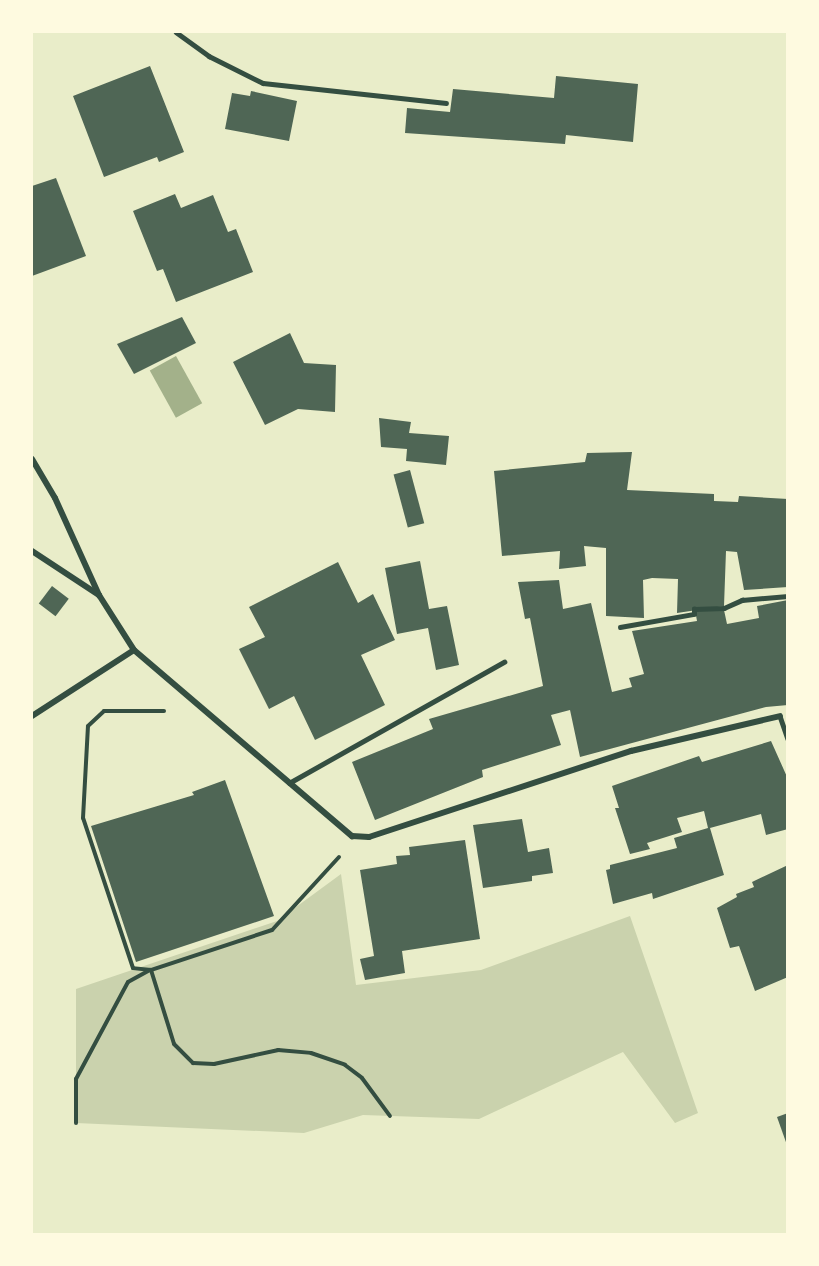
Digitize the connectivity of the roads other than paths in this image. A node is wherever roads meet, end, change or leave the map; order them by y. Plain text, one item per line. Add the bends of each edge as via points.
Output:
1 (176, 32) edge
2 (446, 103) dead end
3 (32, 459) edge
4 (32, 551) edge
5 (99, 595) junction
6 (788, 596) edge
7 (620, 627) dead end
8 (134, 650) junction
9 (504, 662) dead end
10 (32, 716) edge
11 (780, 716) joint
12 (788, 739) edge
13 (289, 783) junction

1 - 2 lane via 209,56 263,83
3 - 5 street via 55,498
4 - 5 street
5 - 8 street
6 - 7 lane via 742,600 724,608 694,609 694,614
8 - 10 street
8 - 13 street
9 - 13 lane
11 - 12 lane
11 - 13 street via 631,751 369,837 352,836

